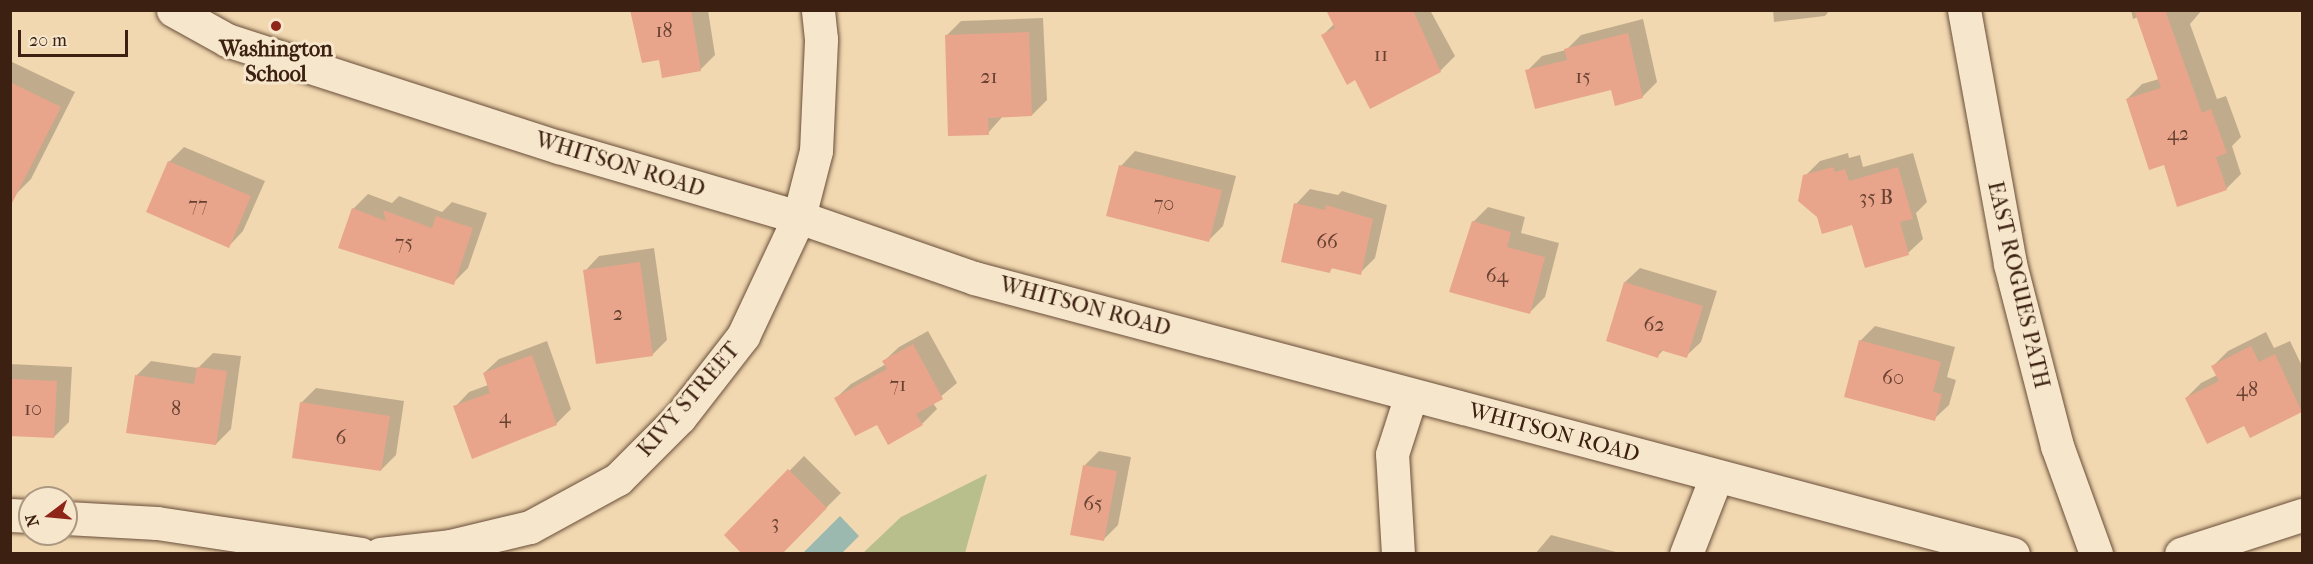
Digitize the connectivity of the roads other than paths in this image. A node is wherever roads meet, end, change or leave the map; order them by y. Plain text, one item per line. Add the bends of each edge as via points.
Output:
1 (172, 10) edge
2 (818, 10) edge
3 (1964, 10) edge
4 (800, 217) junction
5 (1411, 395) junction
6 (1716, 477) junction
7 (2302, 517) edge
8 (78, 519) edge
9 (361, 554) edge
10 (380, 554) edge
11 (1398, 554) edge
12 (1686, 554) edge
13 (2013, 554) edge
14 (2097, 554) edge
15 (2181, 554) edge

1 - 4 street, WHITSON ROAD via 227,40 559,147
2 - 4 street, KIVY STREET via 821,39 816,151
3 - 14 street, EAST ROGUES PATH via 2010,264 2057,446
4 - 5 street, WHITSON ROAD via 974,278
4 - 10 street, KIVY STREET via 743,336 680,417 618,479 530,527 450,546
5 - 6 street, WHITSON ROAD
5 - 11 street via 1392,454
6 - 12 street
6 - 13 street, WHITSON ROAD
7 - 15 street
8 - 9 street via 157,523

